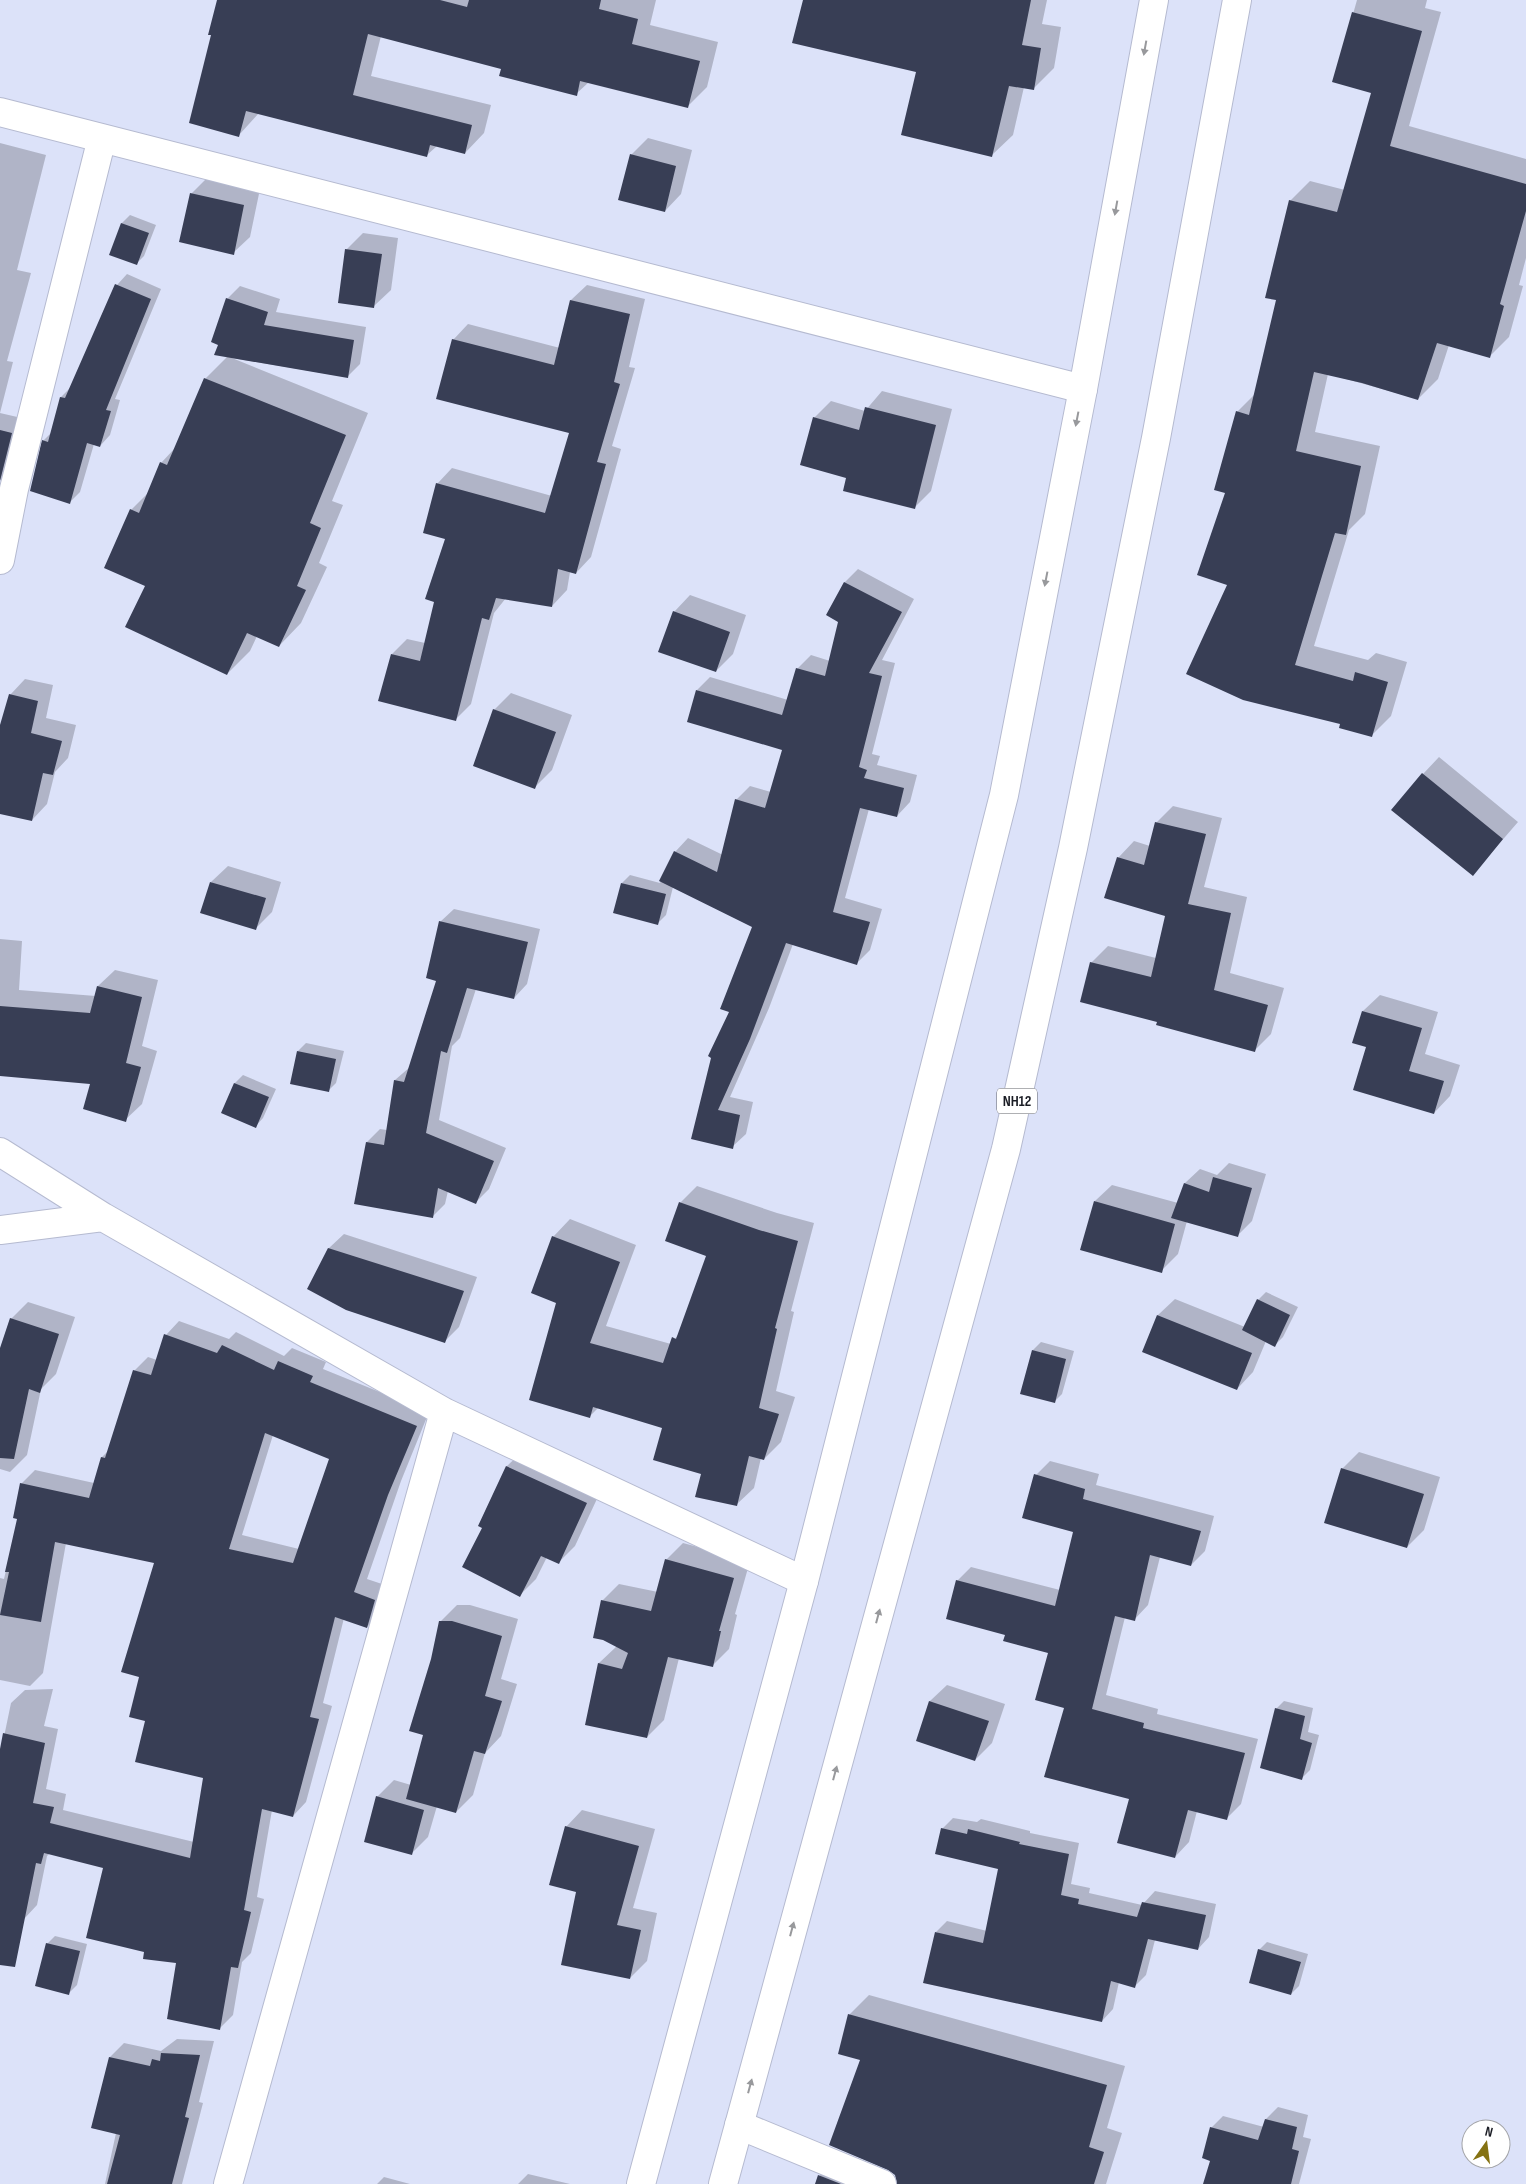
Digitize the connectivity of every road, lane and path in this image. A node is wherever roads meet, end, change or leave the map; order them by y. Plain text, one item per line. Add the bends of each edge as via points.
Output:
1 (1154, 0) edge
2 (1236, 0) edge
3 (0, 112) edge
4 (102, 138) junction
5 (1083, 389) junction
6 (0, 560) edge
7 (0, 1152) edge
8 (103, 1217) junction
9 (0, 1230) edge
10 (444, 1412) junction
11 (804, 1581) junction
12 (739, 2125) junction
13 (228, 2184) edge
14 (641, 2184) edge
15 (723, 2184) edge
16 (882, 2184) edge

1 -> 5 main road
12 -> 2 main road, NH12 via 1006,1149 1073,848 1154,448
3 - 4 main road
4 - 5 main road
4 - 6 main road via 14,489
5 -> 11 main road via 1004,794
7 - 8 main road
8 - 9 main road
8 - 10 main road
10 - 11 main road
10 - 13 main road
11 - 14 main road
12 - 15 main road, NH12
12 - 16 main road

